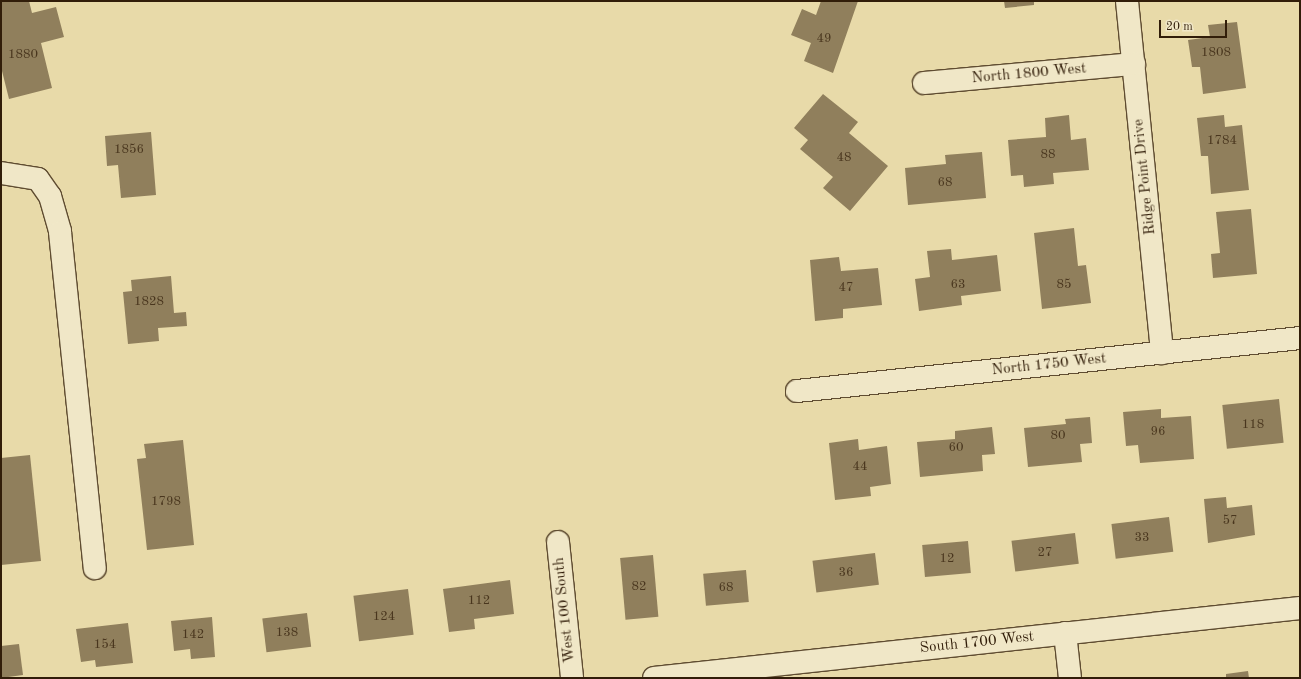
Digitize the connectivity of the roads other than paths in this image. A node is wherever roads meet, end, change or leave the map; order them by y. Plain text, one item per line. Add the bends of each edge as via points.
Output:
1 (1127, 1) edge
2 (1134, 64) junction
3 (924, 83) dead end
4 (1, 173) edge
5 (1300, 338) edge
6 (1162, 353) junction
7 (797, 391) dead end
8 (558, 542) dead end
9 (95, 568) dead end
10 (1300, 608) edge
11 (1065, 633) junction
12 (572, 678) edge
13 (654, 678) edge
14 (1070, 678) edge

1 - 2 street, Ridge Point Drive
2 - 3 street, North 1800 West
2 - 6 street, Ridge Point Drive
4 - 9 street via 38,178 50,196 60,232
5 - 6 street, North 1750 West
6 - 7 street, North 1750 West
8 - 12 street, West 100 South
10 - 11 street, South 1700 West
11 - 13 street, South 1700 West
11 - 14 street

